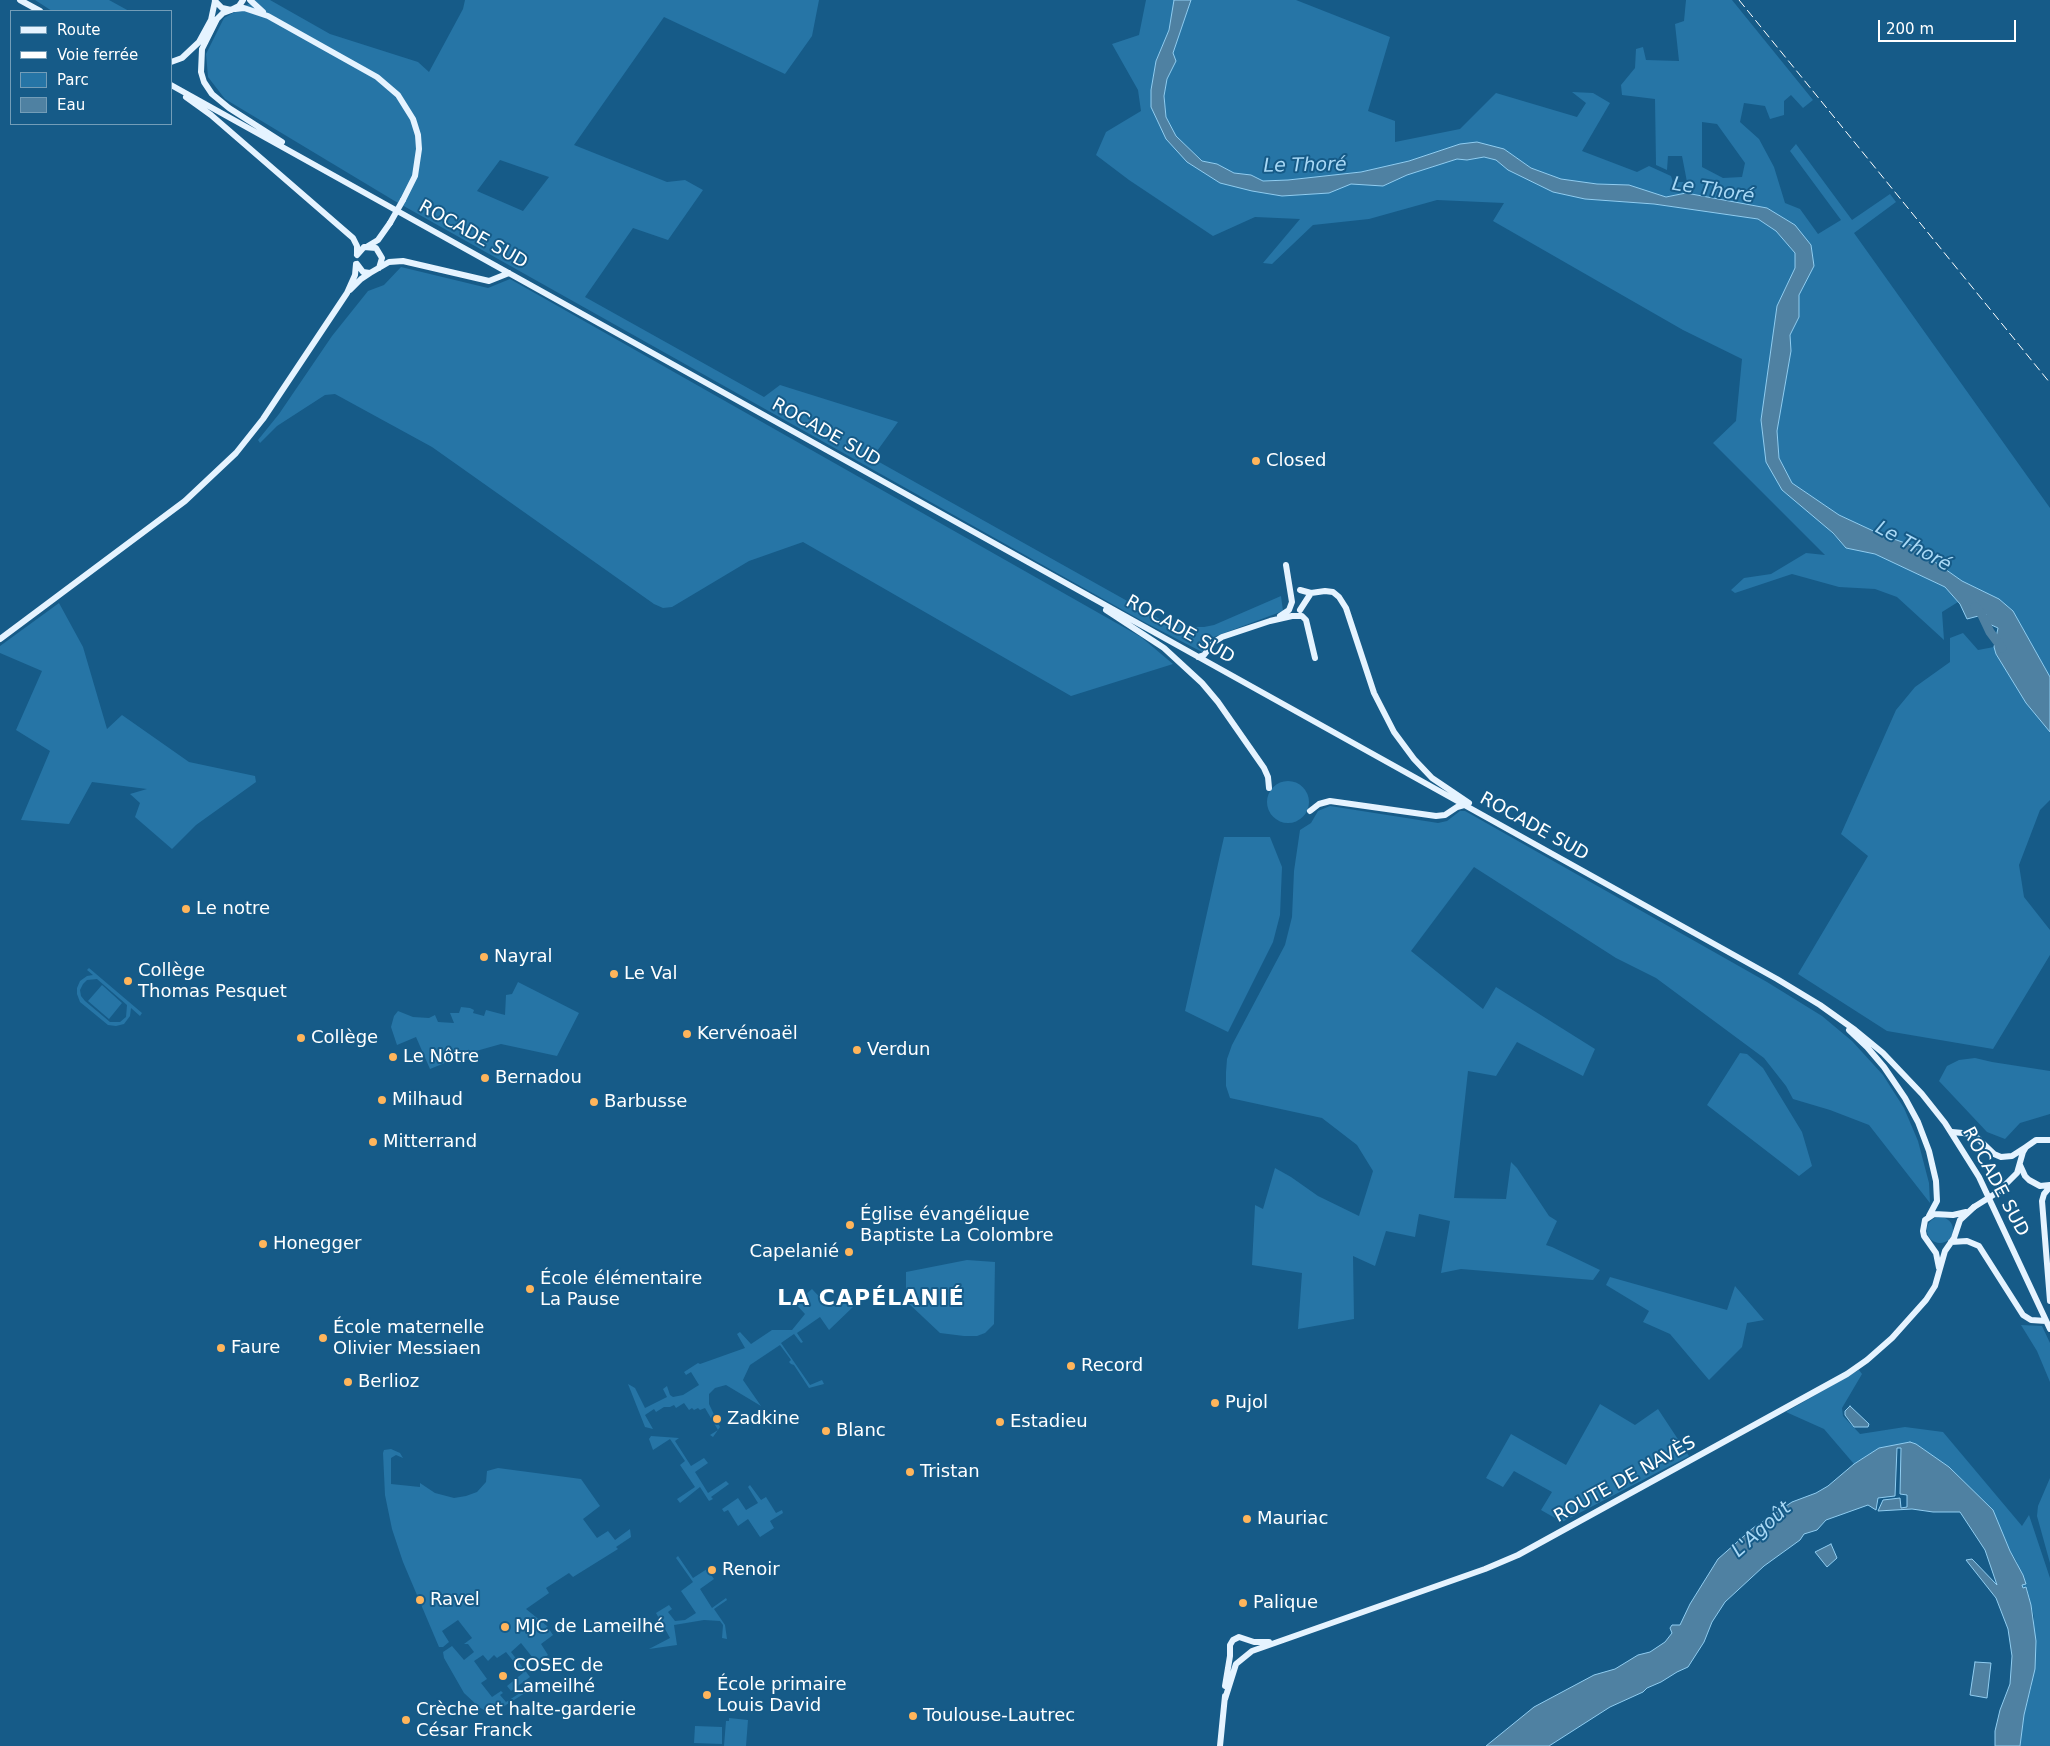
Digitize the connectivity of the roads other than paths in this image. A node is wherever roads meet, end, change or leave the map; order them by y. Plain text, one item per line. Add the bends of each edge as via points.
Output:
1 (20, 0) edge
2 (215, 0) edge
3 (243, 0) edge
4 (250, 0) edge
5 (233, 9) junction
6 (38, 10) edge
7 (268, 16) junction
8 (172, 62) edge
9 (172, 87) edge
10 (172, 87) edge
11 (334, 175) junction
12 (386, 230) junction
13 (367, 246) junction
14 (357, 254) junction
15 (381, 254) junction
16 (356, 264) junction
17 (379, 268) junction
18 (370, 273) junction
19 (509, 273) junction
20 (347, 293) junction
21 (1286, 564) dead end
22 (1063, 582) junction
23 (1300, 590) dead end
24 (1311, 594) junction
25 (1300, 610) dead end
26 (1270, 621) junction
27 (0, 639) edge
28 (1198, 657) junction
29 (1315, 658) dead end
30 (1269, 788) dead end
31 (1464, 805) junction
32 (1310, 811) dead end
33 (1529, 841) junction
34 (1792, 988) junction
35 (1952, 1132) junction
36 (2049, 1139) edge
37 (2026, 1147) junction
38 (2020, 1164) junction
39 (2029, 1180) junction
40 (2050, 1186) edge
41 (1998, 1192) junction
42 (1974, 1208) junction
43 (1948, 1215) junction
44 (1929, 1216) junction
45 (1957, 1229) junction
46 (1950, 1243) junction
47 (1932, 1245) junction
48 (1939, 1272) junction
49 (2050, 1301) edge
50 (2046, 1321) junction
51 (2050, 1329) edge
52 (1247, 1640) junction
53 (1278, 1642) junction
54 (1230, 1650) junction
55 (1245, 1655) junction
56 (1225, 1699) junction
57 (1220, 1746) edge

1 - 6 main road
2 - 5 main road via 222,8
2 - 8 main road via 211,20 199,42 182,58
3 - 5 main road
4 - 7 main road
5 - 7 main road via 244,8
5 - 11 main road via 217,19 202,49 204,82 212,94 229,108
7 - 12 main road, bridge via 377,77 404,102 416,127 419,149 415,176
9 - 11 main road, ROCADE SUD
10 - 14 main road via 211,115 353,238 357,243
11 - 19 main road, ROCADE SUD
12 - 13 main road
12 - 15 main road
13 - 14 main road
13 - 15 main road via 376,248
14 - 16 main road
15 - 17 main road
16 - 18 main road via 360,270
16 - 20 main road
17 - 18 main road
17 - 19 main road via 389,262 403,261 489,281
18 - 20 main road
19 - 22 main road, ROCADE SUD
20 - 27 main road via 263,419 219,470 173,510
21 - 26 main road via 1292,605 1285,614
22 - 28 main road, ROCADE SUD
22 - 30 main road via 1154,641 1202,683 1264,768
23 - 24 main road
24 - 25 main road
24 - 33 main road via 1333,592 1342,601 1374,693 1394,732 1414,759 1449,791
26 - 28 main road via 1222,637
26 - 29 main road via 1302,616 1309,625
28 - 31 main road, ROCADE SUD
31 - 32 main road via 1440,816 1330,801
31 - 33 main road, ROCADE SUD
33 - 34 main road, ROCADE SUD
34 - 35 main road, ROCADE SUD via 1878,1048 1922,1094
34 - 44 main road via 1866,1047 1910,1106 1924,1136 1934,1170 1937,1197
35 - 37 main road via 1973,1134 2001,1157 2012,1156
35 - 50 main road, ROCADE SUD via 1979,1177
36 - 37 main road via 2036,1140
37 - 38 main road, ROUTE DE NAVÈS
38 - 39 main road
38 - 41 main road, ROUTE DE NAVÈS via 2014,1178
39 - 40 main road via 2040,1186
39 - 41 main road, ROUTE DE NAVÈS
40 - 49 main road via 2042,1201
41 - 42 main road, ROUTE DE NAVÈS, bridge
42 - 43 main road, ROUTE DE NAVÈS
42 - 45 main road, ROUTE DE NAVÈS via 1962,1218
43 - 44 main road, ROUTE DE NAVÈS
43 - 45 main road
44 - 47 main road via 1923,1231
45 - 46 main road, ROUTE DE NAVÈS
46 - 47 main road via 1940,1247
46 - 48 main road, ROUTE DE NAVÈS via 1944,1251
46 - 50 main road via 1967,1241 1979,1246 2023,1315 2031,1320
47 - 48 main road
48 - 53 main road, ROUTE DE NAVÈS via 1930,1295 1892,1338 1858,1367 1814,1393 1518,1555
50 - 51 main road, ROCADE SUD
52 - 53 main road
52 - 54 main road via 1236,1638 1231,1642
52 - 55 main road via 1250,1648
53 - 55 main road, ROUTE DE NAVÈS
54 - 55 main road via 1236,1656
54 - 56 main road
55 - 56 main road via 1236,1664
56 - 57 main road

